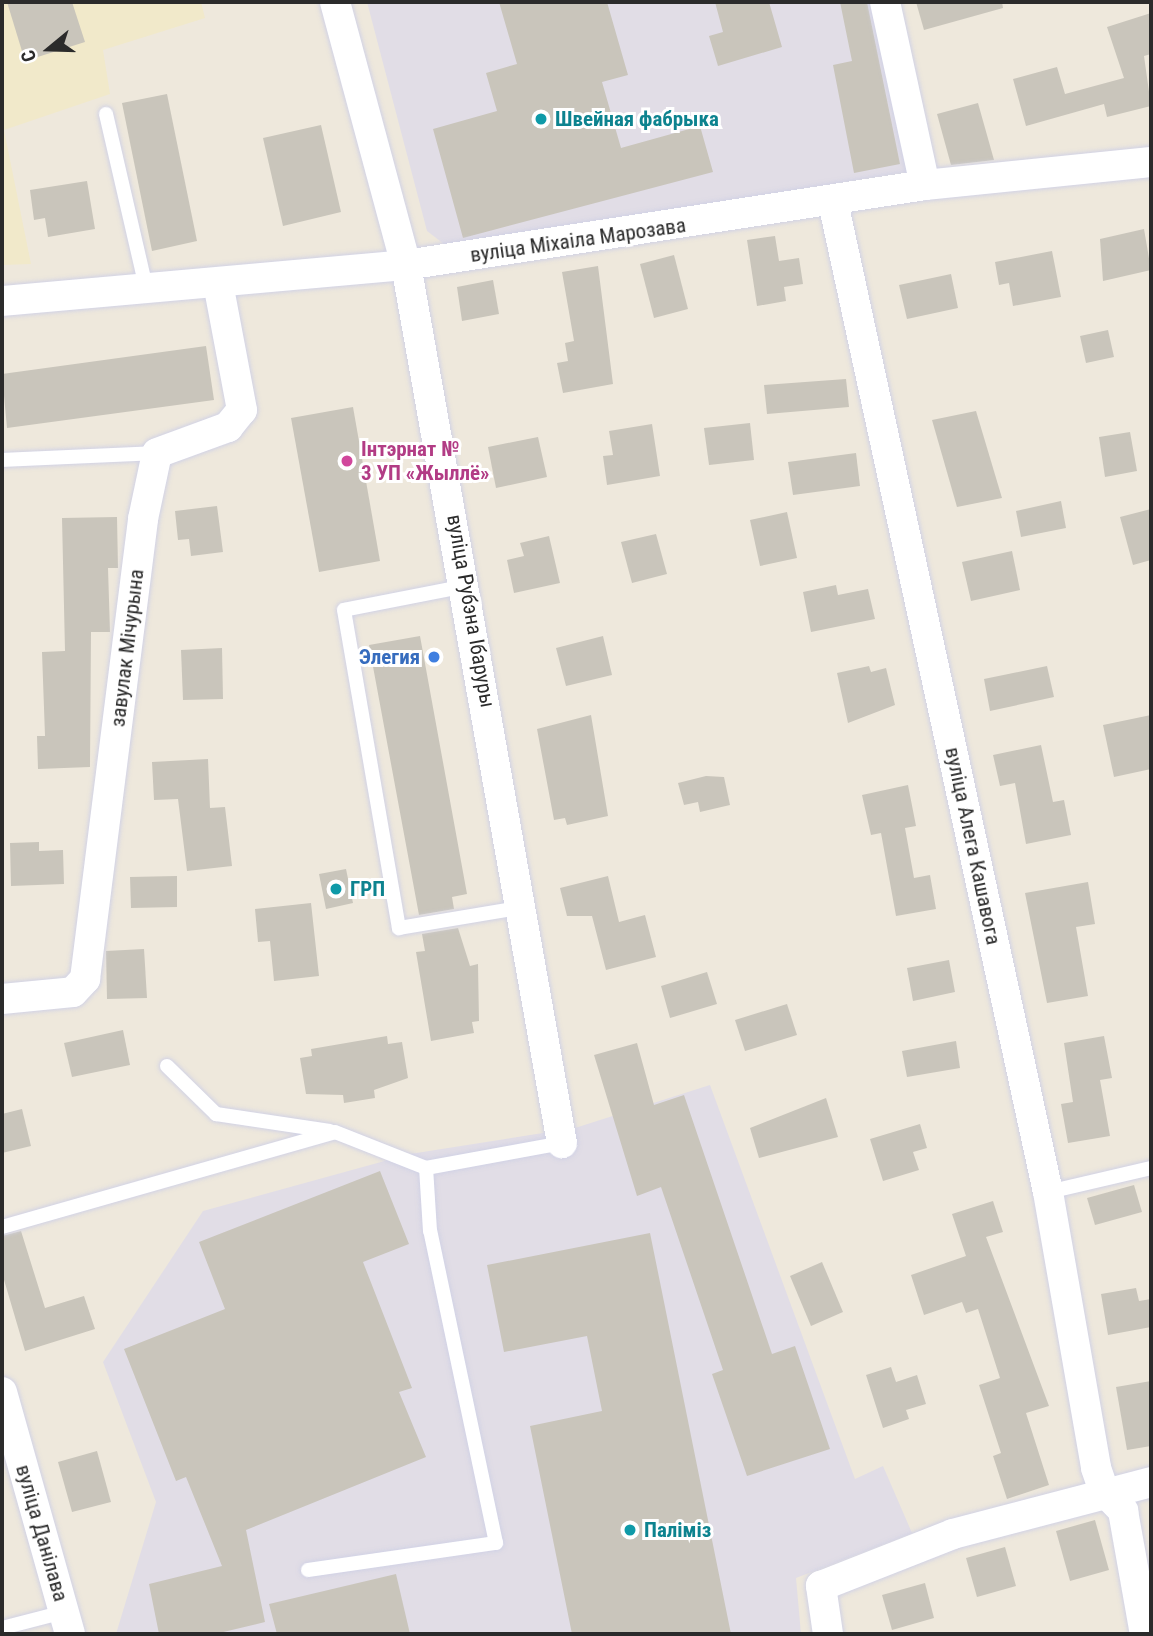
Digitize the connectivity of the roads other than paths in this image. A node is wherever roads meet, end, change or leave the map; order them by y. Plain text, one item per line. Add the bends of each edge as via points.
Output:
1 (335, 2) edge
2 (885, 2) edge
3 (106, 114) dead end
4 (1151, 162) edge
5 (925, 185) junction
6 (832, 202) junction
7 (407, 265) junction
8 (218, 284) junction
9 (148, 292) junction
10 (2, 300) edge
11 (157, 453) junction
12 (2, 460) edge
13 (467, 585) junction
14 (524, 907) junction
15 (2, 999) edge
16 (167, 1066) dead end
17 (335, 1132) junction
18 (562, 1143) joint
19 (426, 1168) junction
20 (1151, 1168) edge
21 (1048, 1192) junction
22 (2, 1227) edge
23 (2, 1392) edge
24 (1151, 1482) edge
25 (1104, 1491) junction
26 (308, 1570) dead end
27 (67, 1623) edge
28 (2, 1628) edge
29 (828, 1634) edge
30 (1144, 1634) edge

1 - 7 street, вуліца Рубэна Ібаруры
2 - 5 street
3 - 9 lane
4 - 5 street, вуліца Міхаіла Марозава
5 - 6 street, вуліца Міхаіла Марозава
6 - 7 street, вуліца Міхаіла Марозава
6 - 21 street, вуліца Алега Кашавога
7 - 8 street, вуліца Міхаіла Марозава
7 - 13 street, вуліца Рубэна Ібаруры
8 - 9 street, вуліца Міхаіла Марозава
8 - 11 street via 242,410 228,427
9 - 10 street, вуліца Міхаіла Марозава
11 - 12 lane
11 - 15 street, завулак Мічурына via 143,519 85,979 73,992
13 - 14 street, вуліца Рубэна Ібаруры
13 - 14 lane via 344,610 392,889 399,928
14 - 18 street, вуліца Рубэна Ібаруры
16 - 17 lane via 216,1114
17 - 19 lane
17 - 22 lane
18 - 19 lane
19 - 26 lane via 430,1231 496,1543
20 - 21 lane
21 - 25 street, вуліца Алега Кашавога
23 - 27 street, вуліца Данілава
24 - 25 street
25 - 29 street via 953,1534 821,1586
25 - 30 street via 1123,1511
27 - 28 lane

